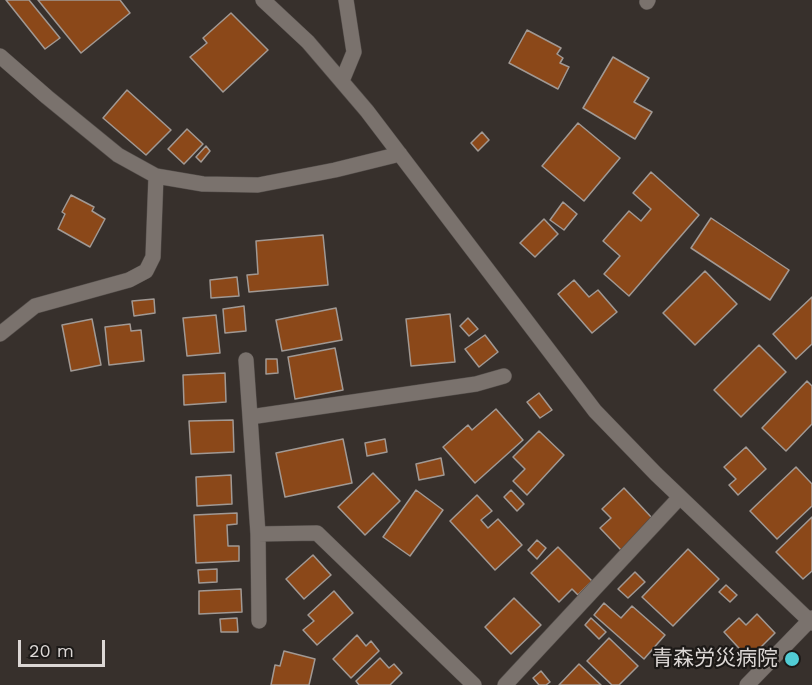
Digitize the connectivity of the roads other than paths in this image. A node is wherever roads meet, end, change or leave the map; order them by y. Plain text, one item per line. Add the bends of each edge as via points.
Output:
1 (263, 0) edge
2 (346, 0) edge
3 (0, 56) edge
4 (342, 81) junction
5 (400, 154) junction
6 (156, 176) junction
7 (0, 334) edge
8 (246, 360) dead end
9 (504, 376) dead end
10 (250, 417) junction
11 (680, 497) junction
12 (258, 534) junction
13 (259, 621) dead end
14 (811, 621) edge
15 (474, 685) edge
16 (505, 685) edge
17 (747, 685) edge

1 - 4 street
2 - 4 street via 354,52
3 - 6 street via 118,155
4 - 5 street
5 - 6 street via 258,185 203,184
5 - 11 street via 595,411
6 - 7 street via 153,257 146,271 129,280 35,306
8 - 10 street
9 - 10 street via 476,384
10 - 12 street
11 - 14 street
11 - 16 street
12 - 13 street
12 - 15 street via 317,532
14 - 17 street

